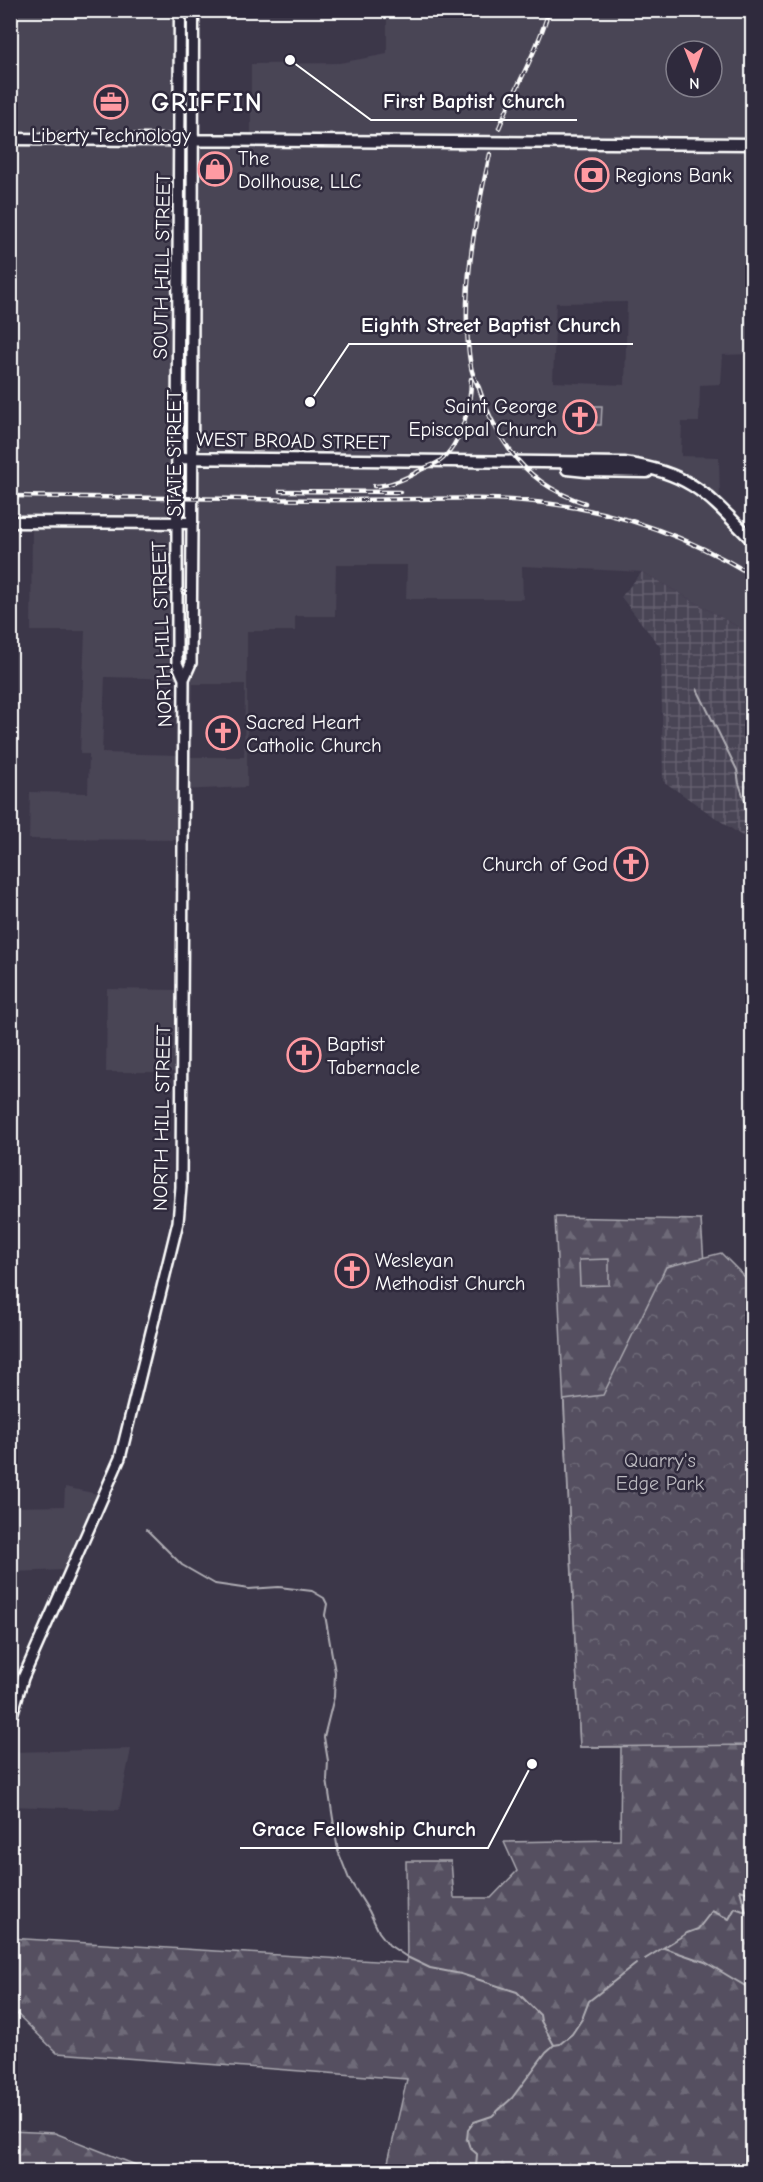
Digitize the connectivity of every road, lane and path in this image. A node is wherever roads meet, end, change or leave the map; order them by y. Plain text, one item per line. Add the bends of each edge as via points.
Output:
1 (180, 10) edge
2 (194, 10) edge
3 (10, 139) edge
4 (181, 141) junction
5 (194, 141) junction
6 (753, 144) edge
7 (178, 458) junction
8 (192, 458) junction
9 (525, 462) junction
10 (668, 472) junction
11 (10, 522) edge
12 (177, 523) junction
13 (192, 523) junction
14 (753, 540) edge
15 (184, 679) junction
16 (10, 1722) edge

1 - 4 main road, SOUTH HILL STREET
2 - 5 main road, STATE STREET
3 - 4 main road
4 - 5 main road
4 - 7 main road, SOUTH HILL STREET
5 - 6 main road
5 - 8 main road, STATE STREET
7 - 8 main road, WEST BROAD STREET
7 - 12 main road, SOUTH HILL STREET
8 - 9 main road, WEST BROAD STREET
8 - 13 main road, STATE STREET
9 - 10 main road via 586,471
9 - 10 main road, WEST BROAD STREET via 624,463
10 - 14 main road via 703,492
11 - 12 main road
12 - 13 main road
12 - 15 street, NORTH HILL STREET via 177,663
13 - 15 street, STATE STREET via 191,663
15 - 16 street, NORTH HILL STREET via 178,1222 120,1458 23,1678

